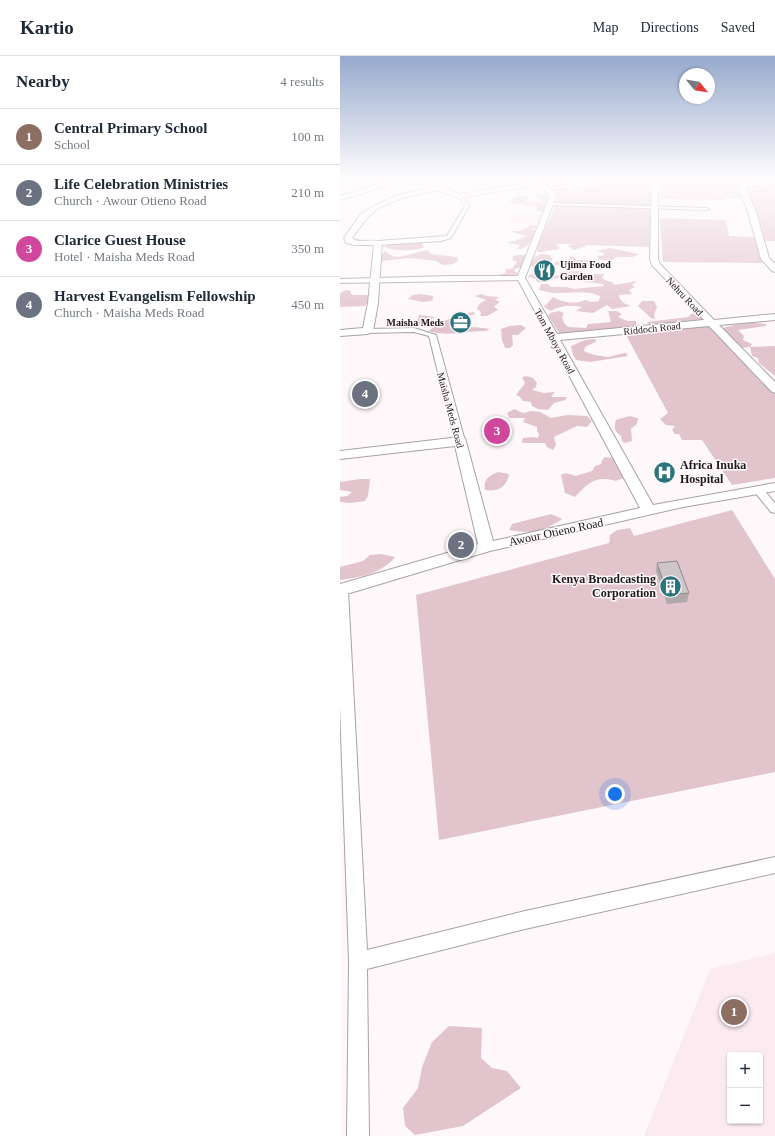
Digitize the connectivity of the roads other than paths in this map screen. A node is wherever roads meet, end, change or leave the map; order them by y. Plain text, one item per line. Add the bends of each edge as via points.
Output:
1 (355, 228) edge
2 (454, 228) edge
3 (540, 228) edge
4 (654, 228) edge
5 (757, 228) edge
6 (378, 243) junction
7 (775, 269) edge
8 (521, 278) junction
9 (376, 279) junction
10 (340, 281) edge
11 (775, 316) edge
12 (710, 322) junction
13 (368, 331) junction
14 (340, 333) edge
15 (554, 337) junction
16 (775, 388) edge
17 (460, 441) junction
18 (340, 455) edge
19 (775, 487) edge
20 (758, 490) junction
21 (775, 510) edge
22 (649, 511) junction
23 (487, 547) junction
24 (341, 590) edge
25 (775, 866) edge
26 (358, 962) junction
27 (358, 1136) edge

1 - 6 street via 349,240 356,243
2 - 6 street via 449,237 441,239
3 - 8 street
4 - 12 street, Nehru Road via 656,265
5 - 7 street via 765,259
6 - 9 street
8 - 9 street
8 - 15 street, Tom Mboya Road
9 - 10 street
9 - 13 street
11 - 12 street, Riddoch Road
12 - 15 street, Riddoch Road
12 - 16 street, Nehru Road
13 - 14 street
13 - 17 street, Maisha Meds Road via 414,330 432,335
15 - 22 street, Tom Mboya Road
17 - 18 street
17 - 23 street, Maisha Meds Road
19 - 20 street, Awour Otieno Road
20 - 21 street
20 - 22 street, Awour Otieno Road
22 - 23 street, Awour Otieno Road
23 - 24 street, Awour Otieno Road
24 - 26 street
25 - 26 street via 524,920
26 - 27 street

